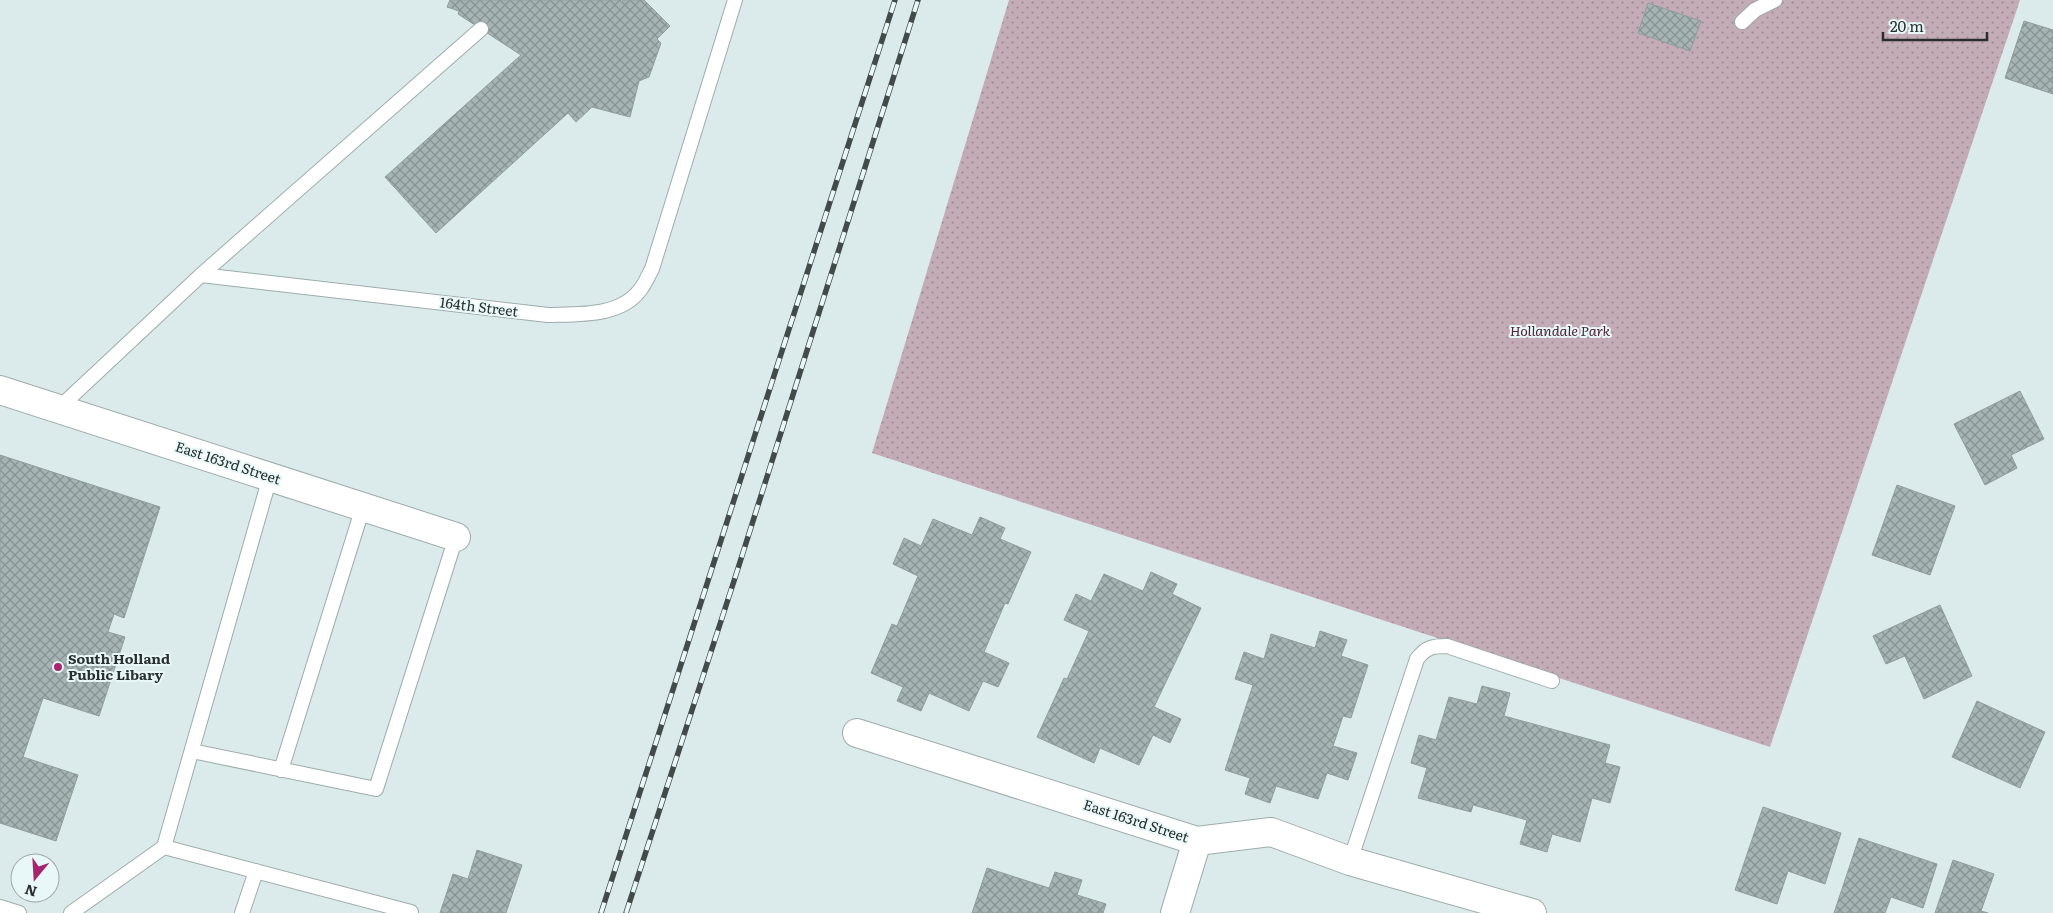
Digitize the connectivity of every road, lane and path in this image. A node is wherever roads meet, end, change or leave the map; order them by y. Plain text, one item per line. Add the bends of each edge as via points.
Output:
1 (735, 0) edge
2 (1775, 0) edge
3 (1742, 22) dead end
4 (481, 29) dead end
5 (201, 275) junction
6 (0, 390) edge
7 (59, 408) junction
8 (270, 477) junction
9 (363, 507) junction
10 (456, 537) joint
11 (1552, 681) dead end
12 (857, 733) dead end
13 (192, 751) junction
14 (281, 770) junction
15 (1197, 841) junction
16 (164, 848) junction
17 (1350, 861) junction
18 (256, 871) junction
19 (0, 907) edge
20 (411, 912) edge
21 (19, 913) edge
22 (71, 913) edge
23 (242, 913) edge
24 (1175, 913) edge
25 (1532, 913) edge

1 - 5 lane, 164th Street via 652,270 640,291 624,304 593,314 548,315
2 - 3 lane via 1755,10
4 - 5 lane
5 - 7 lane
6 - 7 street, East 163rd Street
7 - 8 street, East 163rd Street
8 - 9 street, East 163rd Street
8 - 13 lane
9 - 10 street, East 163rd Street
9 - 14 lane
10 - 14 lane via 376,789
11 - 17 lane via 1447,646 1424,649 1417,659
12 - 15 street, East 163rd Street
13 - 14 lane
13 - 16 lane
15 - 17 street, East 163rd Street via 1271,832
15 - 24 street
16 - 18 lane
16 - 22 lane
17 - 25 street, East 163rd Street
18 - 20 lane
18 - 23 lane
19 - 21 lane

